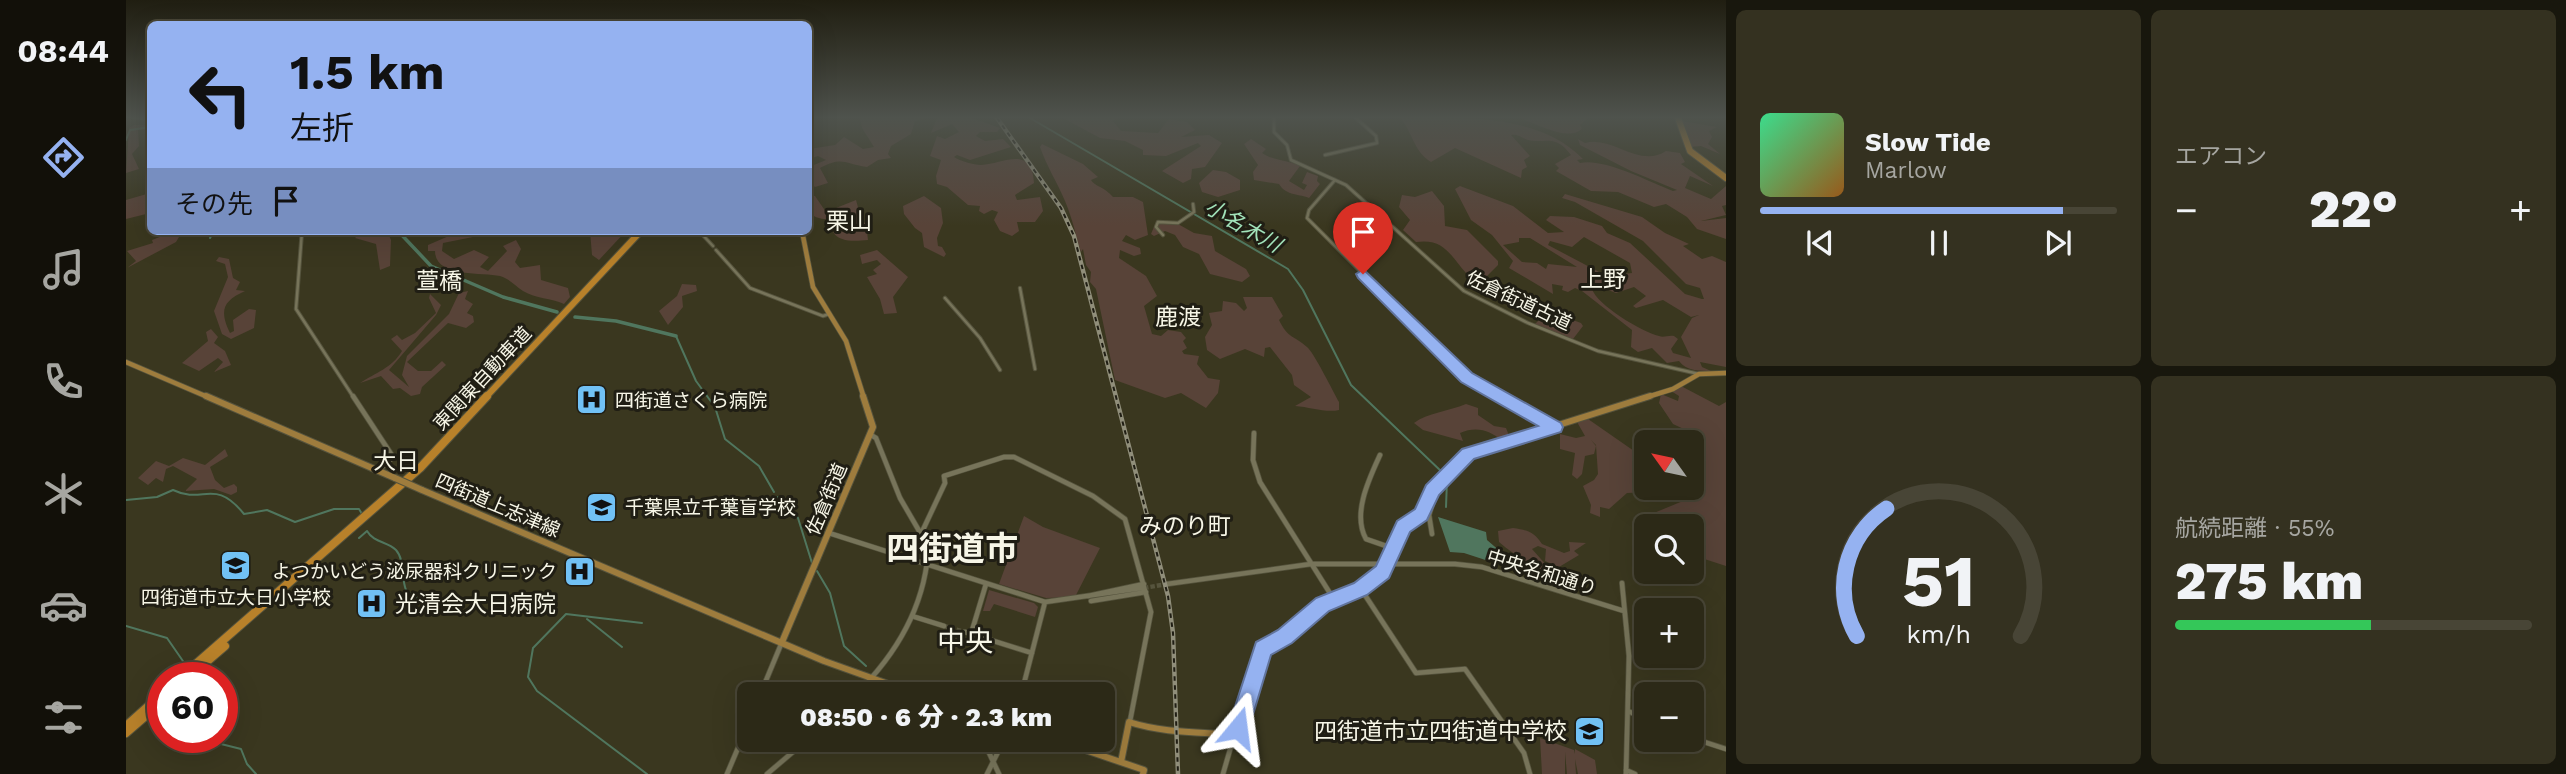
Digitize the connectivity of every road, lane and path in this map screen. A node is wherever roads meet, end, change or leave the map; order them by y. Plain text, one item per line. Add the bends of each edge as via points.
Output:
1 (1289, 154) edge
2 (1329, 154) edge
3 (1695, 154) edge
4 (1325, 155) dead end
5 (1726, 178) edge
6 (1335, 180) junction
7 (1193, 204) dead end
8 (302, 235) edge
9 (640, 235) edge
10 (640, 235) edge
11 (703, 235) edge
12 (803, 235) edge
13 (1163, 235) dead end
14 (1020, 288) dead end
15 (945, 299) dead end
16 (829, 314) junction
17 (126, 362) edge
18 (1035, 369) dead end
19 (1000, 370) dead end
20 (1726, 373) edge
21 (1699, 374) junction
22 (1555, 427) junction
23 (1254, 433) dead end
24 (871, 435) junction
25 (1380, 454) dead end
26 (378, 471) junction
27 (1431, 493) junction
28 (829, 533) junction
29 (921, 534) junction
30 (1432, 534) dead end
31 (1394, 548) junction
32 (1389, 563) junction
33 (1311, 564) junction
34 (926, 565) junction
35 (1622, 583) dead end
36 (986, 584) junction
37 (1167, 584) tunnel mouth
38 (1144, 588) junction
39 (1361, 589) junction
40 (1333, 598) junction
41 (1091, 601) dead end
42 (1045, 602) junction
43 (1624, 611) junction
44 (915, 617) junction
45 (944, 626) tunnel mouth
46 (782, 642) junction
47 (1032, 653) junction
48 (198, 662) edge
49 (206, 662) edge
50 (872, 679) junction
51 (765, 682) edge
52 (869, 682) edge
53 (881, 682) edge
54 (1024, 682) edge
55 (147, 707) edge
56 (1628, 711) junction
57 (1634, 714) edge
58 (147, 715) edge
59 (1129, 722) junction
60 (126, 726) edge
61 (126, 733) edge
62 (1234, 736) junction
63 (1704, 742) edge
64 (1726, 749) edge
65 (737, 750) edge
66 (793, 752) edge
67 (989, 752) edge
68 (998, 752) edge
69 (1091, 752) edge
70 (993, 761) junction
71 (1121, 762) junction
72 (1626, 772) edge
73 (727, 774) edge
74 (767, 774) edge
75 (987, 774) edge
76 (999, 774) edge
77 (1143, 774) edge
78 (1223, 774) edge
79 (1530, 774) edge
80 (1635, 774) edge

1 - 6 street, 佐倉街道古道 via 1291,160
2 - 4 street
3 - 5 highway
6 - 21 street, 佐倉街道古道 via 1369,203 1464,291 1598,351
6 - 22 street via 1307,218 1464,375
7 - 13 street via 1194,212 1178,223 1158,222 1156,227
8 - 26 street via 295,307 393,457
9 - 48 highway, 東関東自動車道 via 420,468
10 - 49 highway, 東関東自動車道 via 425,470
11 - 16 street via 750,288 823,316
12 - 16 main road via 813,287
14 - 18 street
15 - 19 street via 980,338
16 - 24 main road via 846,341 872,425
17 - 26 main road, 四街道上志津線
20 - 21 main road
21 - 22 main road via 1673,389
22 - 27 main road via 1474,451
23 - 33 street via 1253,460 1260,482
24 - 28 main road, 佐倉街道
24 - 29 street
25 - 31 street via 1364,486 1362,532 1368,541
26 - 46 main road, 四街道上志津線, bridge
27 - 30 street
27 - 31 main road via 1423,512 1402,528
28 - 34 street
28 - 46 main road, 佐倉街道
29 - 34 street via 928,550
29 - 38 street via 945,483 944,476 1014,457 1119,513 1129,531
31 - 32 main road
32 - 33 street, 中央名和通り
32 - 39 main road
32 - 43 street, 中央名和通り via 1482,567
33 - 37 street, 中央名和通り
33 - 40 street
34 - 36 street
34 - 44 street
35 - 43 street
36 - 42 street
36 - 47 street via 968,633
38 - 41 street
38 - 42 street
38 - 59 street via 1151,623
39 - 40 main road
39 - 79 street via 1416,673 1465,669 1524,753
40 - 62 main road via 1263,649
42 - 47 street
43 - 56 street
44 - 45 street
44 - 50 street
46 - 50 main road
46 - 51 street
47 - 54 street
50 - 52 street
50 - 53 main road
55 - 60 highway
56 - 57 street
56 - 72 street
58 - 61 highway
59 - 62 main road via 1156,731
59 - 71 main road
62 - 78 street
63 - 64 street
65 - 73 street
66 - 74 street
67 - 70 street
68 - 70 street
69 - 71 main road
70 - 75 street
70 - 76 street
71 - 77 main road via 1144,770
72 - 80 street

